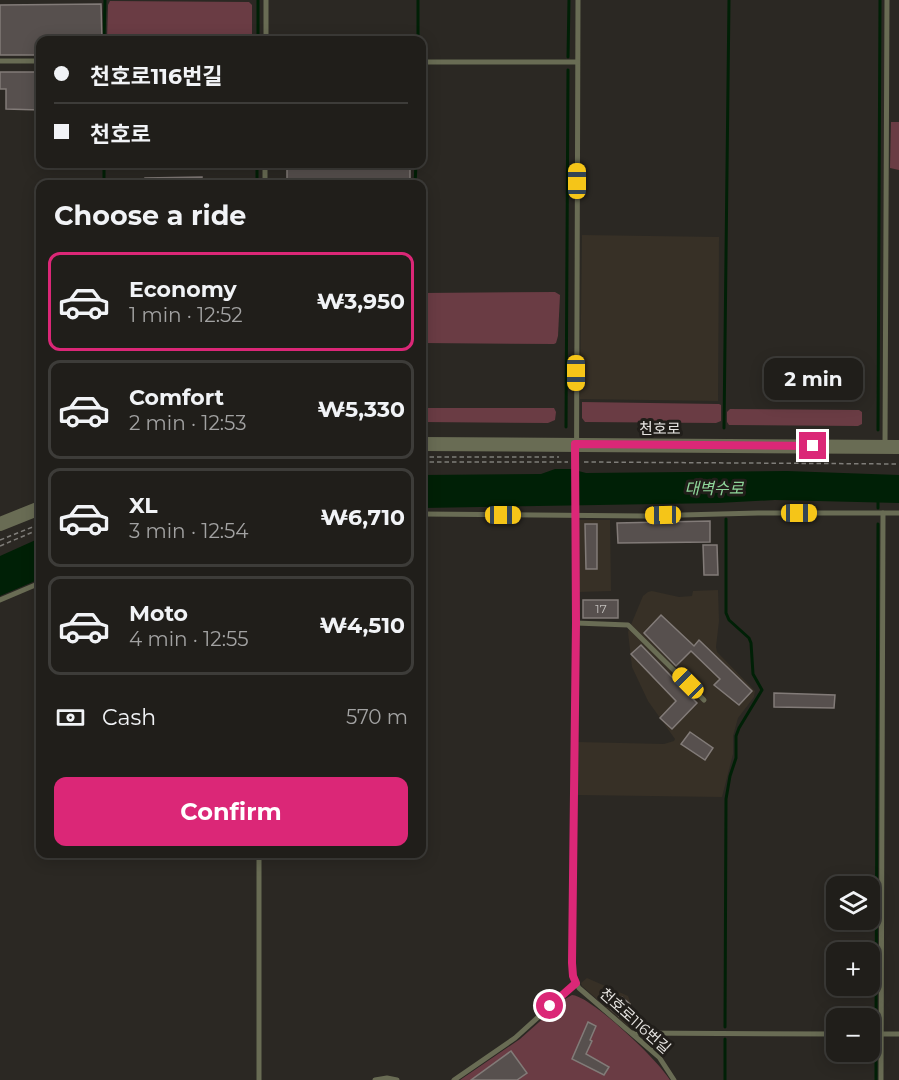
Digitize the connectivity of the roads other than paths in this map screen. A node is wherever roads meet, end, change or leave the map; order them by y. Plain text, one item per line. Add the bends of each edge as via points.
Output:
1 (266, 0) edge
2 (578, 0) edge
3 (887, 0) edge
4 (266, 36) edge
5 (0, 61) edge
6 (36, 61) edge
7 (426, 62) edge
8 (577, 62) junction
9 (426, 444) edge
10 (575, 444) junction
11 (884, 447) junction
12 (899, 447) edge
13 (36, 510) edge
14 (884, 513) junction
15 (899, 513) edge
16 (426, 514) edge
17 (575, 514) junction
18 (0, 524) edge
19 (36, 585) edge
20 (0, 600) edge
21 (576, 623) junction
22 (704, 700) dead end
23 (259, 858) edge
24 (576, 983) junction
25 (632, 1033) junction
26 (826, 1034) edge
27 (882, 1034) junction
28 (899, 1034) edge
29 (259, 1080) edge
30 (375, 1080) edge
31 (397, 1080) edge
32 (454, 1080) edge
33 (674, 1080) edge
34 (882, 1080) edge

1 - 4 lane
2 - 8 lane
3 - 11 lane
5 - 6 lane
7 - 8 lane
8 - 10 lane
9 - 10 street, 천호로
10 - 11 street, 천호로
10 - 17 lane
11 - 12 street, 천호로
13 - 18 street
14 - 15 lane
14 - 17 lane
14 - 27 lane
16 - 17 lane
17 - 21 lane
19 - 20 lane
21 - 22 lane via 628,625
21 - 24 lane via 572,963
23 - 29 lane
24 - 25 lane, 천호로116번길
24 - 32 lane via 515,1038
25 - 26 lane
25 - 33 lane, 천호로116번길 via 659,1057
27 - 28 lane
27 - 34 lane
30 - 31 lane

